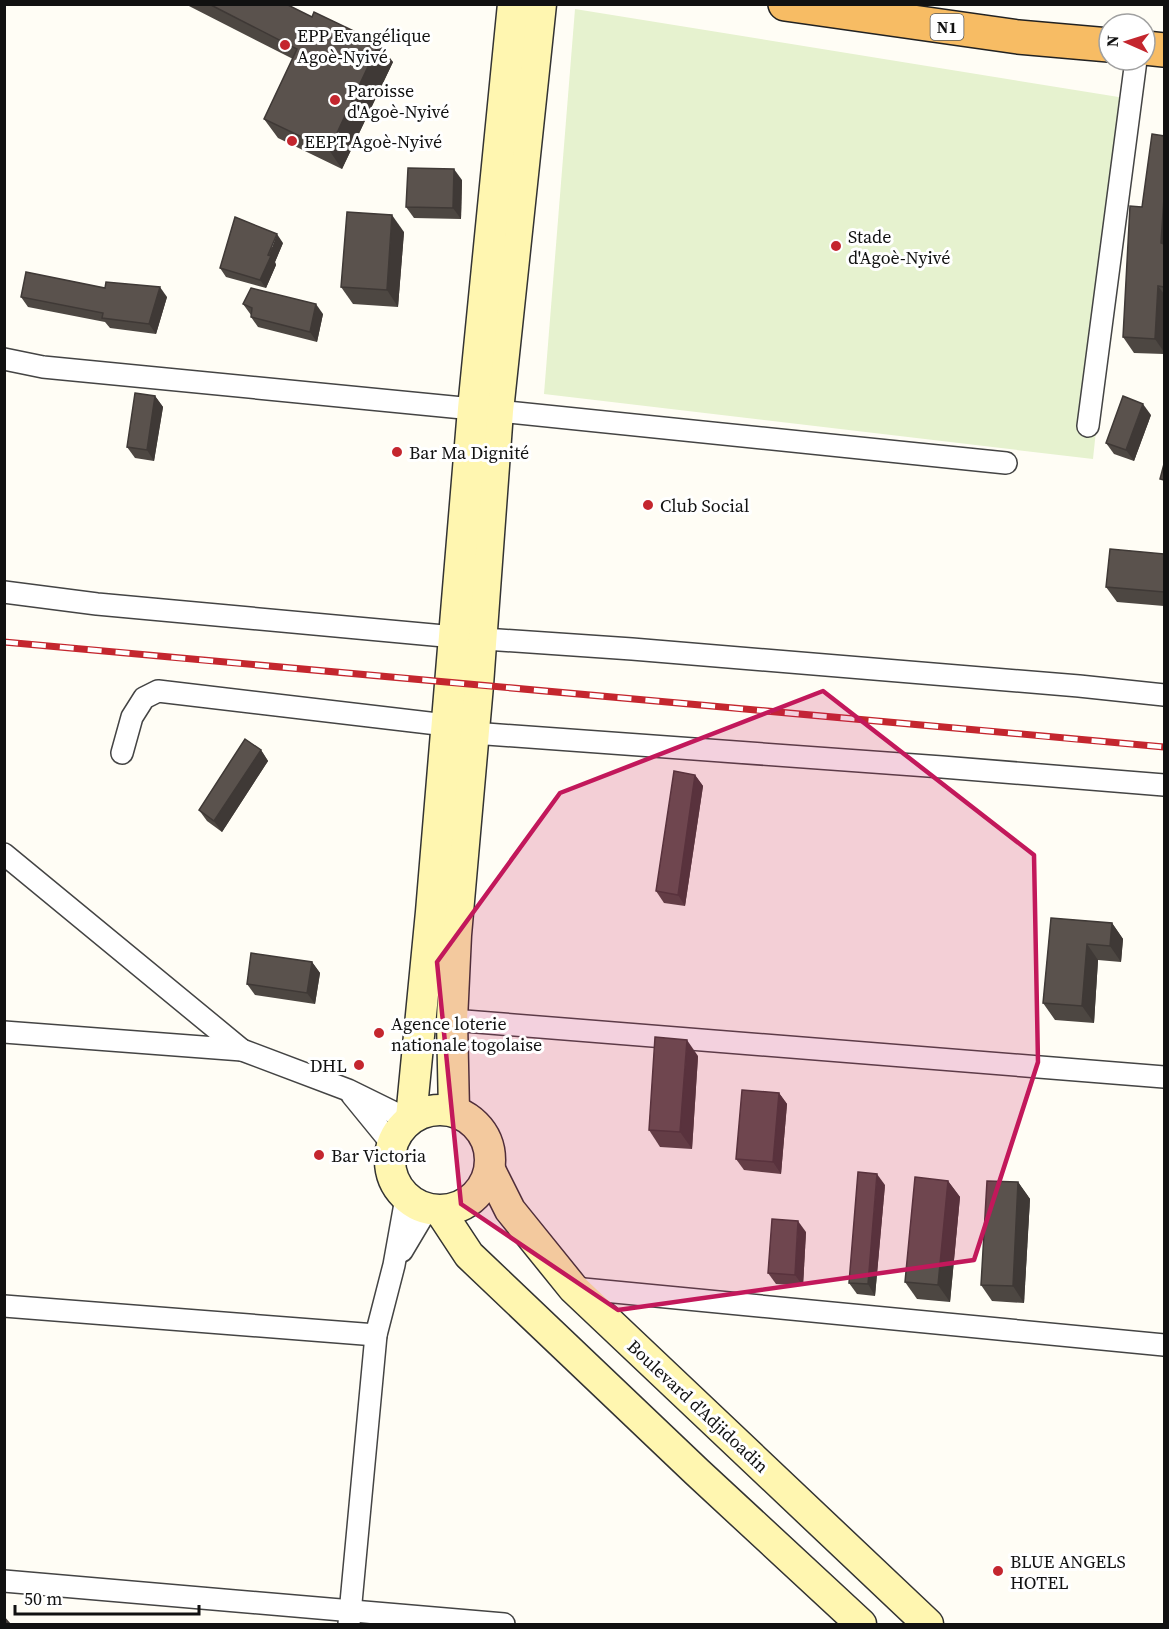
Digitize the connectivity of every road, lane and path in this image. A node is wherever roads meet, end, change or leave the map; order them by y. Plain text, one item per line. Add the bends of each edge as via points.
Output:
1 (513, 4) edge
2 (541, 4) edge
3 (785, 4) edge
4 (1097, 44) edge
5 (1134, 72) edge
6 (4, 359) edge
7 (485, 410) junction
8 (1088, 426) dead end
9 (1006, 463) dead end
10 (4, 592) edge
11 (467, 638) junction
12 (1164, 695) edge
13 (459, 729) junction
14 (122, 753) dead end
15 (1164, 785) edge
16 (4, 854) edge
17 (452, 1020) junction
18 (4, 1032) edge
19 (242, 1050) junction
20 (1164, 1077) edge
21 (348, 1090) junction
22 (454, 1111) junction
23 (404, 1127) junction
24 (490, 1170) junction
25 (424, 1206) junction
26 (573, 1288) junction
27 (4, 1306) edge
28 (376, 1335) junction
29 (1164, 1345) edge
30 (4, 1581) edge
31 (350, 1618) edge
32 (504, 1624) edge
33 (861, 1624) edge
34 (928, 1624) edge

1 - 7 main road
2 - 7 main road
3 - 4 highway, N1 via 1018,37
5 - 8 street
6 - 7 street via 43,367
7 - 9 street
7 - 11 main road
10 - 11 street
11 - 12 street
11 - 13 main road
13 - 14 street via 158,691 144,698 132,717
13 - 15 street
13 - 17 main road
13 - 23 main road
16 - 19 street
17 - 20 street
17 - 22 main road
18 - 19 street
19 - 21 street
21 - 23 street
21 - 23 street
22 - 23 main road via 432,1110
22 - 24 main road via 476,1124 488,1145
23 - 25 main road via 390,1163 395,1182
24 - 25 main road via 478,1194 455,1209
24 - 26 main road, Boulevard d'Adjidoadin via 510,1210
25 - 28 street via 394,1265
25 - 33 main road via 469,1255
26 - 29 street
26 - 34 main road, Boulevard d'Adjidoadin
27 - 28 street
28 - 31 street
30 - 31 street
31 - 32 street

